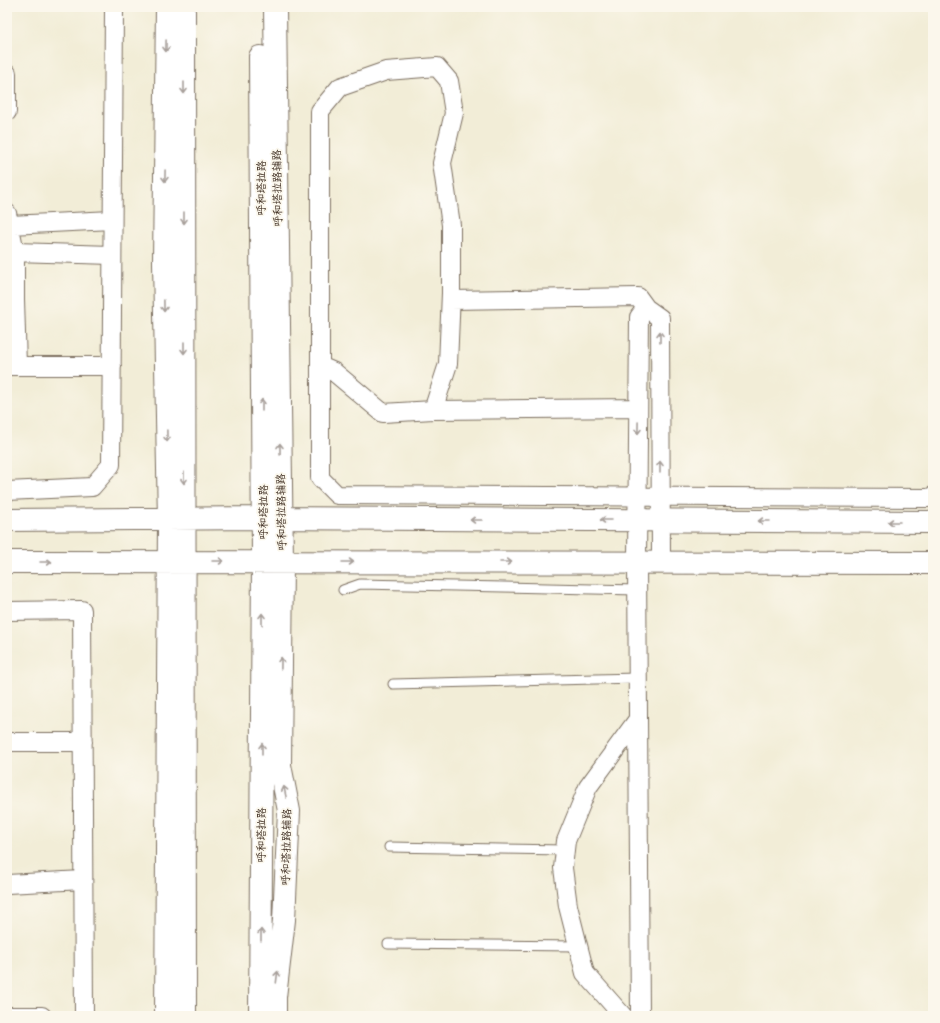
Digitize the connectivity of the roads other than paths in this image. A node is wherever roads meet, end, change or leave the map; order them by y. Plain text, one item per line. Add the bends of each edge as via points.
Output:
1 (114, 7) edge
2 (166, 7) edge
3 (184, 7) edge
4 (260, 7) edge
5 (275, 7) edge
6 (7, 73) edge
7 (7, 112) edge
8 (8, 219) edge
9 (112, 220) junction
10 (16, 252) junction
11 (112, 255) junction
12 (11, 300) edge
13 (451, 300) junction
14 (646, 308) junction
15 (12, 366) edge
16 (112, 366) junction
17 (320, 366) junction
18 (638, 408) junction
19 (433, 410) junction
20 (7, 491) edge
21 (637, 496) junction
22 (660, 496) junction
23 (933, 496) edge
24 (272, 518) junction
25 (7, 520) edge
26 (176, 520) junction
27 (637, 521) junction
28 (660, 521) junction
29 (933, 522) edge
30 (176, 561) junction
31 (272, 561) junction
32 (7, 562) edge
33 (637, 562) junction
34 (661, 562) junction
35 (933, 563) edge
36 (343, 590) dead end
37 (637, 590) junction
38 (7, 611) edge
39 (637, 678) junction
40 (394, 684) dead end
41 (638, 718) junction
42 (7, 742) edge
43 (83, 742) junction
44 (389, 847) dead end
45 (565, 850) junction
46 (83, 880) junction
47 (7, 884) edge
48 (388, 944) dead end
49 (578, 946) junction
50 (7, 1016) edge
51 (42, 1016) edge
52 (84, 1016) edge
53 (166, 1016) edge
54 (185, 1016) edge
55 (260, 1016) edge
56 (275, 1016) edge
57 (622, 1016) edge
58 (640, 1016) edge

1 - 9 street
2 -> 26 street via 164,262
3 -> 26 street
24 -> 4 street, 呼和塔拉路
24 -> 5 street, 呼和塔拉路辅路
6 - 7 street
8 - 9 street
8 - 10 street
9 - 11 street
10 - 11 street
10 - 12 street
11 - 16 street
12 - 15 street
13 - 14 street via 638,297
13 - 17 street via 451,225 442,163 454,113 449,81 437,67 386,71 340,87 320,111
13 - 19 street via 448,364
14 - 18 street via 639,317
22 -> 14 street via 660,318
15 - 16 street
16 - 20 street via 111,465 92,487
17 - 19 street via 334,372 383,413
17 - 21 street via 320,478 337,494
18 - 19 street
18 -> 21 street
21 - 22 street
21 - 27 street
22 - 23 street
22 - 28 street
24 - 26 street
27 -> 24 street
24 - 31 street, 呼和塔拉路
25 - 26 street
26 - 30 street
27 - 28 street
27 - 33 street
29 -> 28 street
28 - 34 street
30 -> 31 street
32 -> 30 street
30 - 53 street
30 - 54 street
31 -> 33 street
55 -> 31 street, 呼和塔拉路
56 -> 31 street, 呼和塔拉路辅路 via 284,920 289,811 280,765
33 - 34 street
33 - 37 street
34 - 35 street
36 - 37 lane via 360,584
37 - 39 street
38 - 43 street via 82,610
39 - 40 lane
39 - 41 street
41 - 45 street via 588,787 566,841
41 - 58 street
42 - 43 street
43 - 46 street
44 - 45 lane
45 - 49 street via 563,868 568,906
46 - 47 street
46 - 52 street
48 - 49 lane
49 - 57 street via 585,973
50 - 51 street

